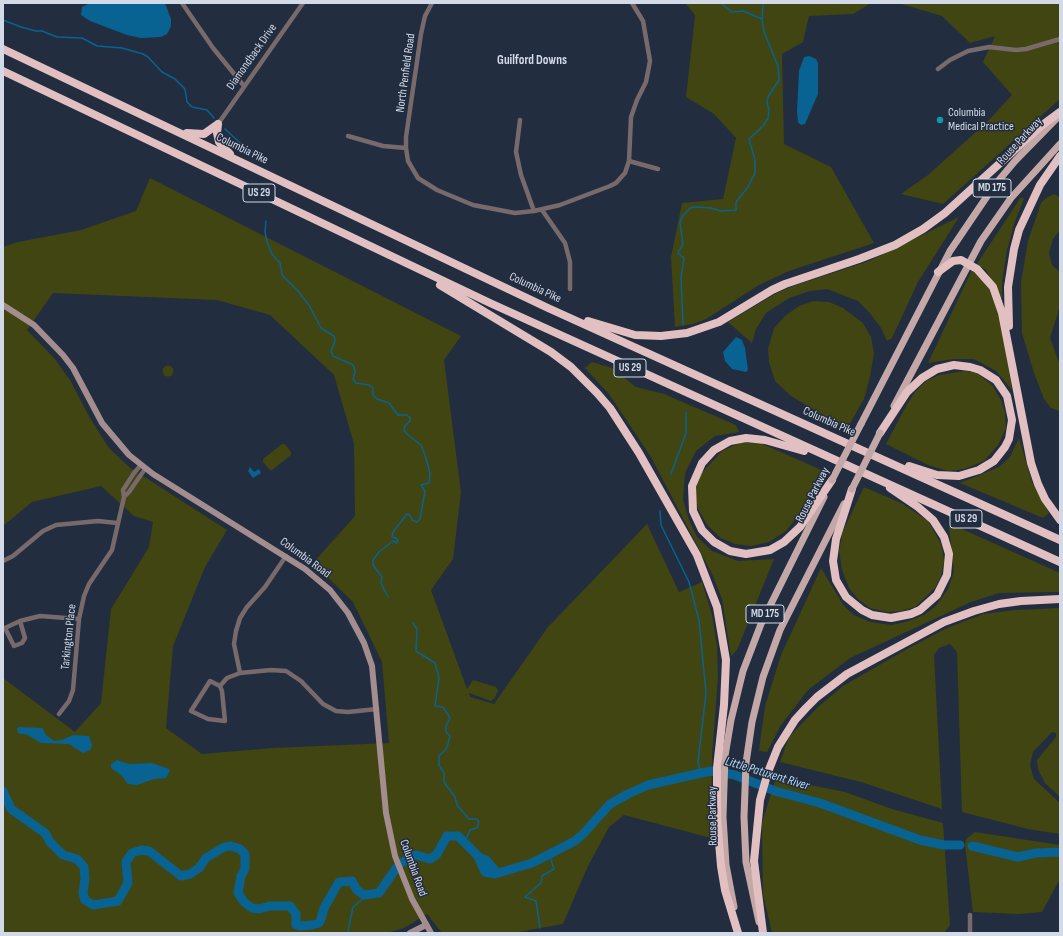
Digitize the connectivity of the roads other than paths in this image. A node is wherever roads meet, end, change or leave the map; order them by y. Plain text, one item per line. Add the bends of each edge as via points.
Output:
1 (182, 3) edge
2 (303, 3) edge
3 (432, 3) edge
4 (632, 3) edge
5 (1060, 39) edge
6 (3, 49) edge
7 (938, 69) dead end
8 (3, 72) edge
9 (244, 86) junction
10 (1060, 112) edge
11 (1060, 115) edge
12 (520, 120) dead end
13 (218, 124) junction
14 (177, 131) junction
15 (348, 136) dead end
16 (1060, 144) edge
17 (406, 148) junction
18 (1060, 156) edge
19 (238, 161) junction
20 (629, 161) junction
21 (658, 169) dead end
22 (542, 210) junction
23 (534, 212) junction
24 (968, 263) junction
25 (411, 266) junction
26 (938, 272) junction
27 (570, 289) dead end
28 (3, 304) edge
29 (548, 308) junction
30 (1012, 365) junction
31 (880, 433) junction
32 (881, 458) junction
33 (850, 466) junction
34 (143, 467) junction
35 (871, 476) junction
36 (832, 480) junction
37 (852, 489) junction
38 (1060, 520) edge
39 (118, 523) junction
40 (1060, 540) edge
41 (286, 556) junction
42 (3, 561) edge
43 (1060, 562) edge
44 (1060, 599) edge
45 (79, 619) junction
46 (20, 621) junction
47 (240, 673) junction
48 (220, 686) junction
49 (377, 709) junction
50 (59, 714) dead end
51 (722, 756) junction
52 (720, 791) junction
53 (970, 915) dead end
54 (426, 926) junction
55 (410, 933) edge
56 (431, 933) edge
57 (739, 933) edge
58 (762, 933) edge
59 (970, 933) edge

1 - 9 street via 213,48
2 - 9 street, Diamondback Drive
3 - 17 street, North Penfield Road via 425,16 421,34
4 - 20 street via 643,21 650,60 646,82 631,117
5 - 7 street via 1021,50 989,48 968,51
6 - 14 highway, Columbia Pike / US 29
8 - 25 highway, US 29
9 - 13 street, Diamondback Drive
10 - 29 highway via 923,229 878,252 772,290 729,317 709,326 675,336 634,335
11 - 26 main road, Rouse Parkway / MD 175 via 994,186
12 - 23 street via 516,152
13 - 14 highway via 201,134
13 - 19 highway via 219,142
14 - 19 highway, Columbia Pike / US 29
15 - 17 street via 383,146
16 - 24 main road, MD 175 via 1011,198
17 - 23 street via 408,161 414,173 430,187 489,209 515,213
18 - 30 highway via 1031,201 1014,249 1008,306
19 - 29 highway, Columbia Pike / US 29
20 - 21 street
20 - 22 street via 625,173 616,183
22 - 23 street
22 - 27 street via 565,243 570,262
24 - 26 highway via 961,260 953,261
24 - 30 highway via 986,277 998,300
24 - 31 main road, MD 175
25 - 33 highway, US 29
25 - 51 highway via 571,367 610,408 639,453 697,555 717,607 724,644 726,674
26 - 36 main road, Rouse Parkway / MD 175, bridge
28 - 34 main road, Columbia Road via 34,325 63,355 111,435
29 - 32 highway, Columbia Pike / US 29
30 - 38 highway via 1028,448 1038,484
31 - 32 highway via 913,386 930,373 946,367 970,367 989,375 1003,389 1012,411 1011,430 1006,447 994,461 978,470 959,476 937,475
31 - 37 main road, MD 175, bridge
32 - 40 highway, Columbia Pike / US 29
33 - 35 highway, US 29
33 - 36 highway via 765,440 746,438 730,441 711,453 698,469 692,486 693,511 702,530 720,547 738,554 763,553 784,542 800,527
34 - 39 street, Tarkington Place via 123,490 124,497
34 - 41 main road, Columbia Road
35 - 37 highway via 925,513 944,537 949,554 947,575 937,595 920,610 900,617 872,615 853,604 840,588 834,572 834,551 839,526
35 - 43 highway, US 29
36 - 51 main road, Rouse Parkway / MD 175 via 774,594 752,646
37 - 58 main road, MD 175 via 794,603 772,652 757,699 746,763 744,796 746,862
39 - 42 street via 98,521 56,525 42,531 13,556
39 - 45 street, Tarkington Place via 109,556 86,590
41 - 47 street via 240,618 234,644
41 - 49 main road, Columbia Road via 318,579 348,613 364,643 372,666
44 - 58 highway via 1010,602 974,610 926,631 852,670 817,697 795,720 778,747 760,800 754,861
45 - 46 street via 40,616
45 - 50 street, Tarkington Place via 73,690 69,701
46 - 46 street via 25,638 22,643 14,646 5,628
47 - 48 street via 227,678
47 - 49 street via 286,671 301,681 323,704 336,711
48 - 48 street via 225,721 208,719 191,711 210,680
49 - 54 main road, Columbia Road via 391,838 401,874
51 - 52 highway
52 - 57 main road, Rouse Parkway via 730,889
52 - 57 highway via 721,866 732,919
53 - 59 street
54 - 55 main road
54 - 56 main road, Columbia Road

